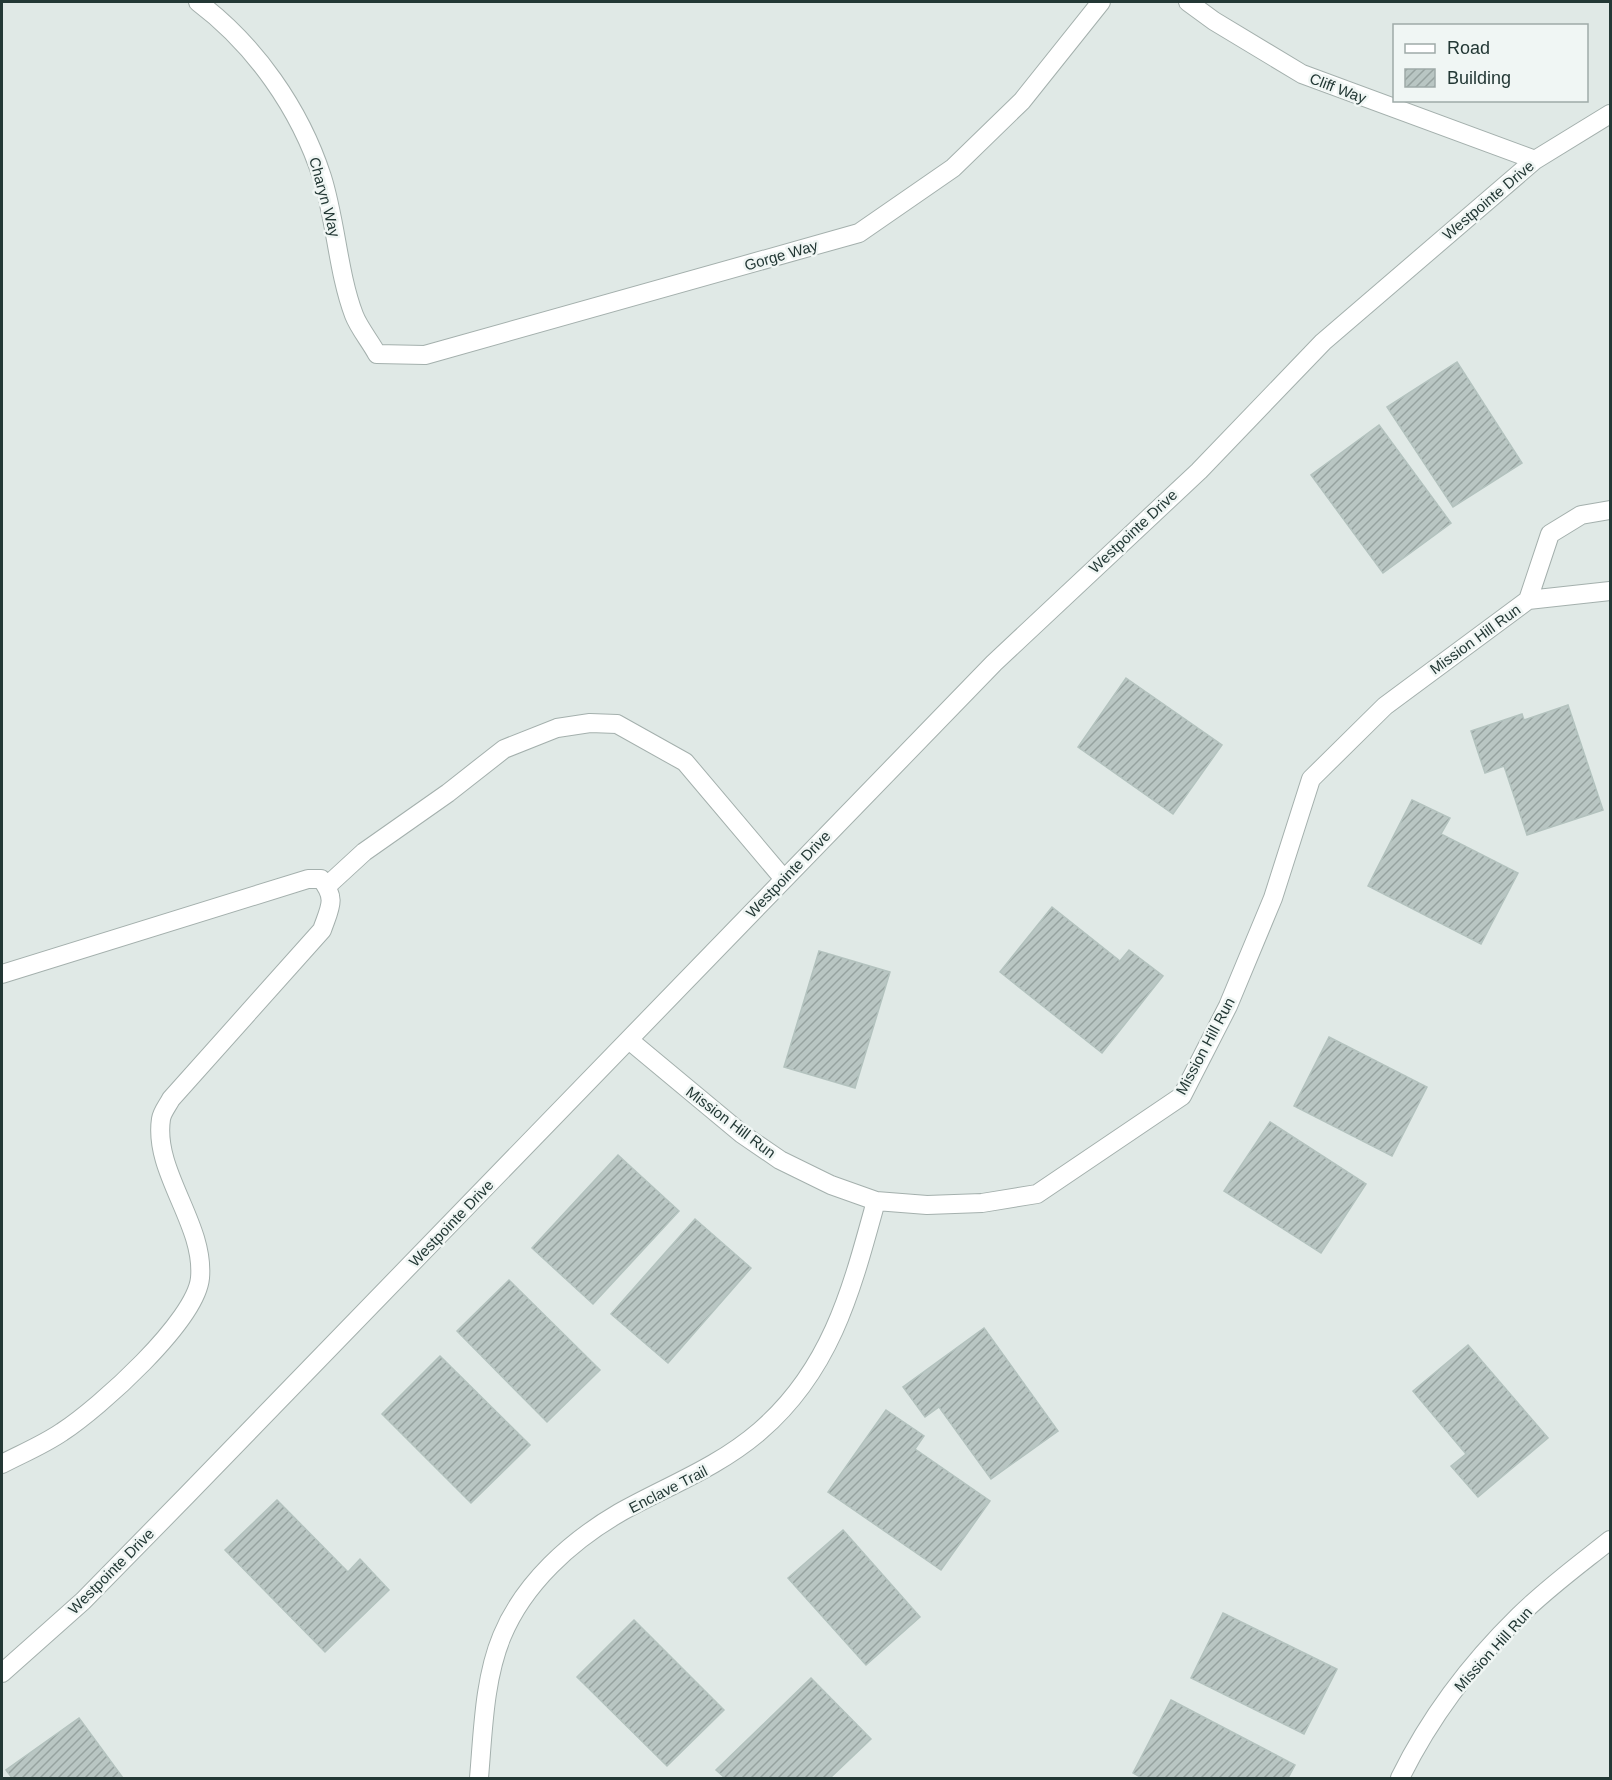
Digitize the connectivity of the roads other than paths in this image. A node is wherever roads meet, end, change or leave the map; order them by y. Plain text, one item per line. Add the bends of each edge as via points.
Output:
1 (198, 2) edge
2 (1101, 2) edge
3 (1188, 2) edge
4 (1611, 114) edge
5 (1535, 160) junction
6 (377, 354) joint
7 (1611, 510) edge
8 (1611, 591) edge
9 (1528, 600) junction
10 (783, 878) junction
11 (327, 886) junction
12 (2, 974) edge
13 (629, 1040) junction
14 (876, 1201) junction
15 (2, 1464) edge
16 (1611, 1539) edge
17 (2, 1673) edge
18 (479, 1779) edge
19 (1400, 1779) edge

1 - 6 street, Charyn Way via 253,55 301,123 322,178 354,315
2 - 6 street, Gorge Way via 1022,101 953,168 859,233 425,355
3 - 5 street, Cliff Way via 1302,74
4 - 5 street, Westpointe Drive
5 - 10 street, Westpointe Drive via 1323,342 1199,471 994,663
7 - 9 street via 1581,515 1550,534
8 - 9 street, Mission Hill Run
9 - 14 street, Mission Hill Run via 1385,706 1311,779 1269,909 1228,1006 1182,1096 1037,1194 982,1203 927,1205
10 - 11 street via 685,762 616,724 590,723 557,728 504,748 364,852
10 - 13 street, Westpointe Drive
11 - 12 street via 321,879 308,879
11 - 15 street via 332,903 322,930 171,1099 161,1117 166,1160 198,1252 200,1279 189,1308 138,1368 94,1408 62,1433
13 - 14 street, Mission Hill Run via 719,1118 780,1160
13 - 17 street, Westpointe Drive via 83,1601
14 - 18 street, Enclave Trail via 842,1317 822,1357 795,1395 761,1431 719,1463 584,1535 550,1566 523,1599 502,1636 490,1680
16 - 19 street, Mission Hill Run via 1519,1616 1470,1671 1438,1713

